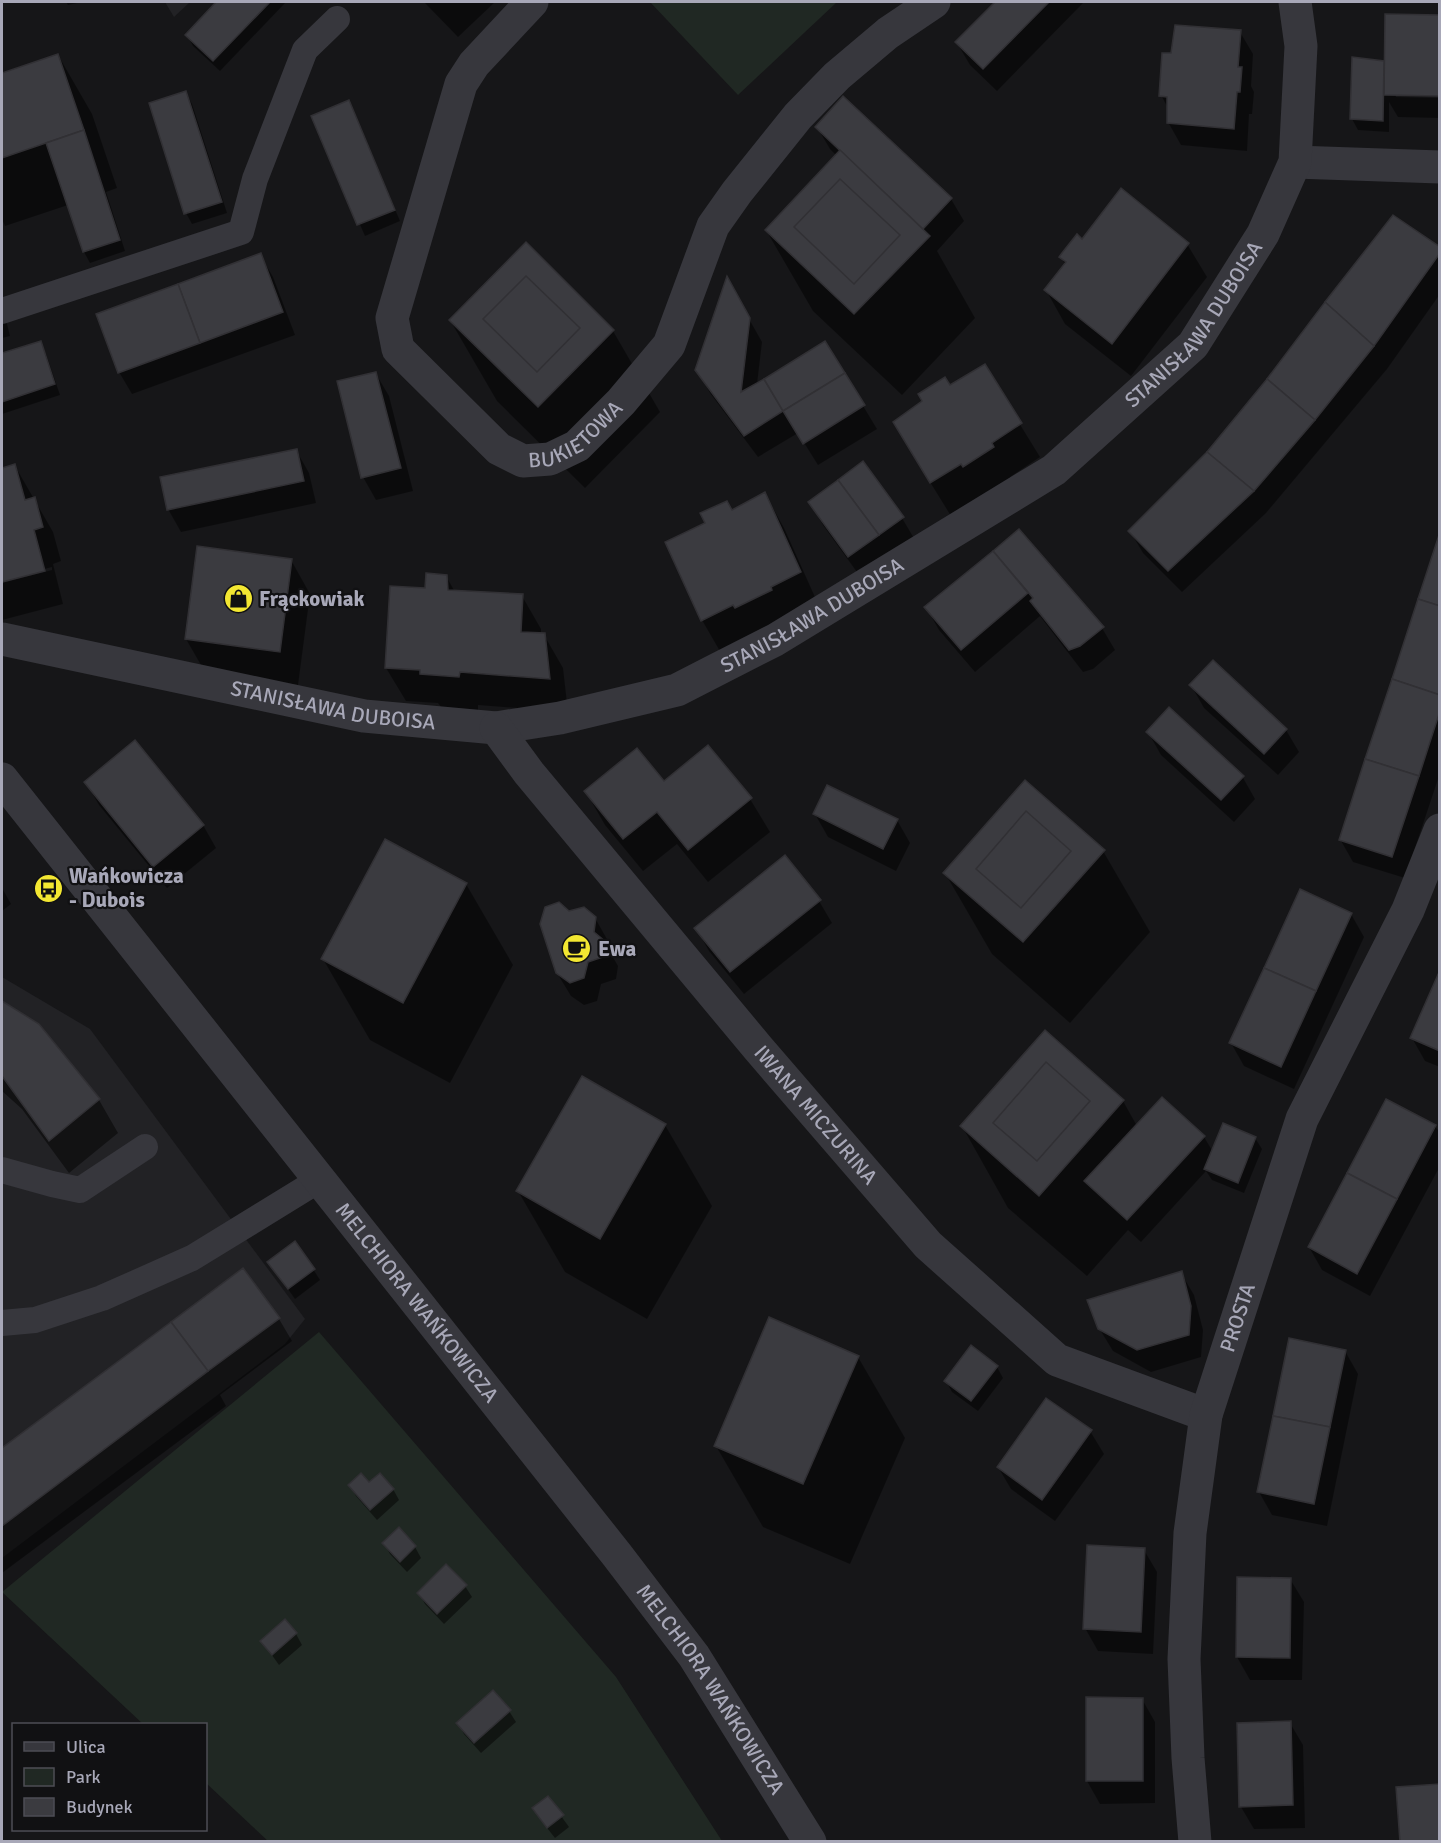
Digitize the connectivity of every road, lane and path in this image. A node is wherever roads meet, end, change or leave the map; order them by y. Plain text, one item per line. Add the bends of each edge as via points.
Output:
1 (532, 2) edge
2 (934, 2) edge
3 (1295, 2) edge
4 (337, 20) dead end
5 (1294, 162) junction
6 (1440, 166) edge
7 (3, 306) edge
8 (2, 639) edge
9 (496, 728) junction
10 (2, 779) edge
11 (1440, 830) edge
12 (145, 1147) dead end
13 (2, 1170) edge
14 (319, 1180) junction
15 (2, 1323) edge
16 (1206, 1415) junction
17 (810, 1842) edge
18 (1195, 1842) edge

1 - 2 street, BUKIETOWA via 474,64 461,84 392,318 398,349 499,449 523,461 550,459 578,446 621,402 669,345 713,226 737,192 798,116 837,76 888,33
3 - 5 street, STANISŁAWA DUBOISA via 1301,46
4 - 7 lane via 306,50 255,179 241,232
5 - 6 street
5 - 9 street, STANISŁAWA DUBOISA via 1263,234 1193,345 1054,470 775,640 677,690 560,718
8 - 9 street, STANISŁAWA DUBOISA via 364,716
9 - 16 street, IWANA MICZURINA via 758,1048 928,1245 1057,1360
10 - 14 street, MELCHIORA WAŃKOWICZA
11 - 16 street, PROSTA via 1408,910 1302,1119
12 - 13 lane via 80,1190
14 - 15 lane via 192,1258 102,1298 35,1320
14 - 17 street, MELCHIORA WAŃKOWICZA via 694,1656
16 - 18 street, PROSTA via 1190,1533 1184,1659

